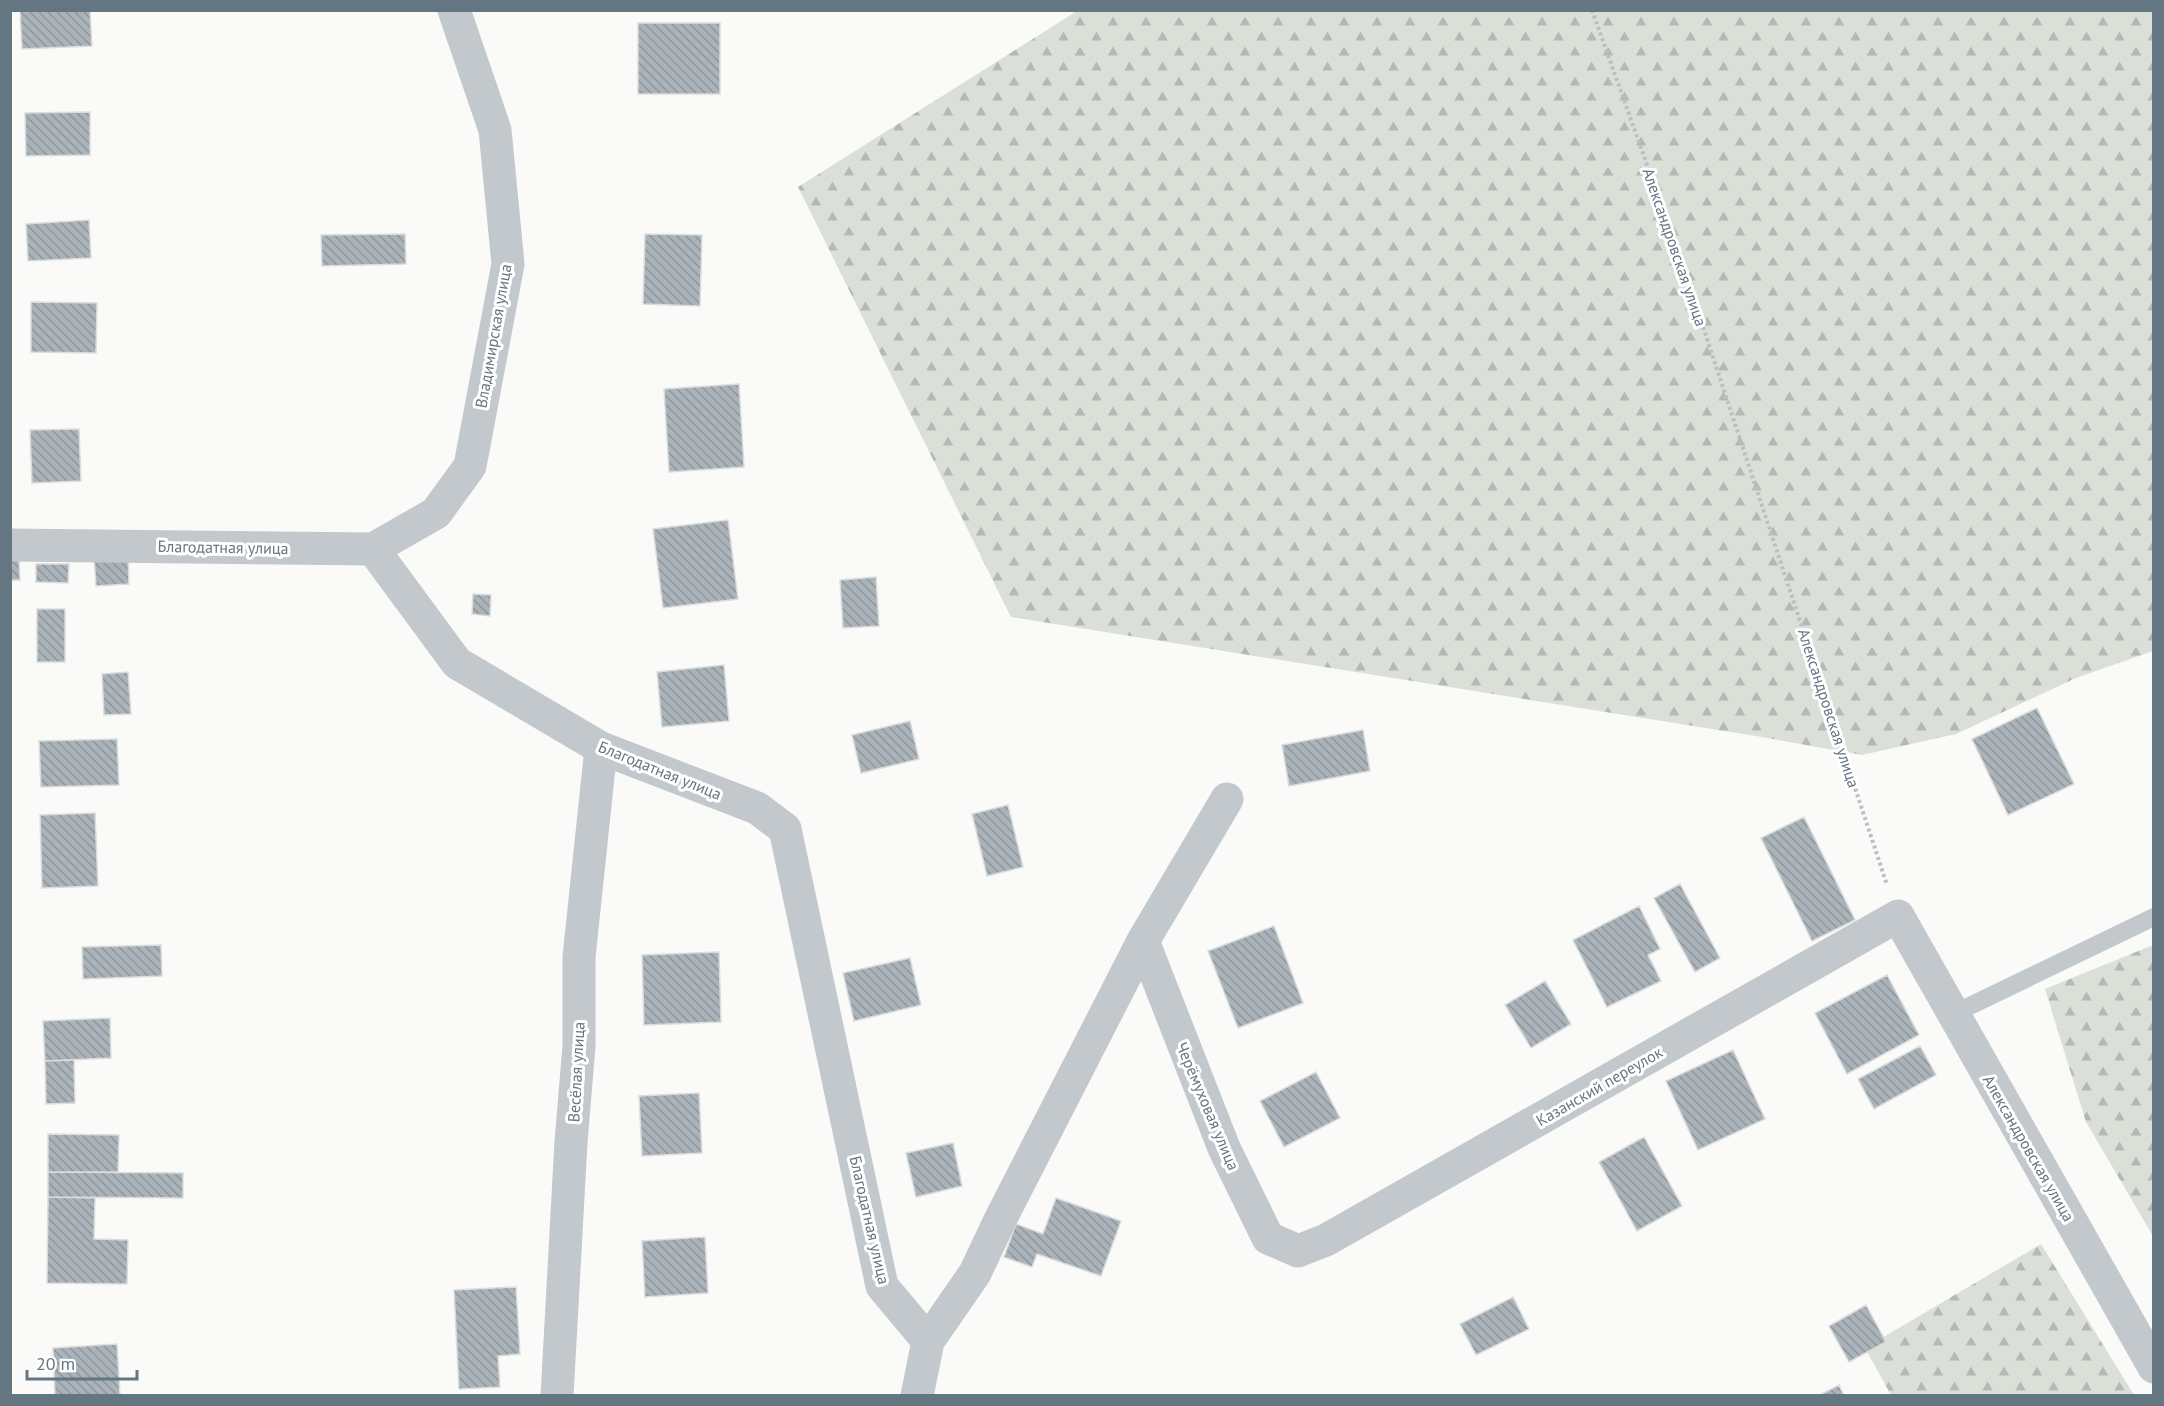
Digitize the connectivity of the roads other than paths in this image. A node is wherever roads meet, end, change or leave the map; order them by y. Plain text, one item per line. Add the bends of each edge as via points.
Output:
1 (454, 10) edge
2 (10, 545) edge
3 (373, 549) junction
4 (601, 748) junction
5 (1227, 799) dead end
6 (1898, 916) joint
7 (2154, 917) edge
8 (1143, 941) junction
9 (1953, 1014) junction
10 (1298, 1251) joint
11 (928, 1341) junction
12 (2154, 1367) edge
13 (557, 1395) edge
14 (916, 1395) edge

1 - 3 street, Владимирская улица via 495,130 508,264 470,466 436,513
2 - 3 street, Благодатная улица
3 - 4 street, Благодатная улица via 457,663
4 - 11 street, Благодатная улица via 757,808 785,829 882,1286
4 - 13 street, Весёлая улица via 579,957 579,1046
5 - 8 street
6 - 9 street, Александровская улица
6 - 10 street, Казанский переулок via 1336,1234
7 - 9 lane
8 - 10 street, Черёмуховая улица via 1224,1148 1268,1238
8 - 11 street via 975,1273
9 - 12 street, Александровская улица
11 - 14 street

